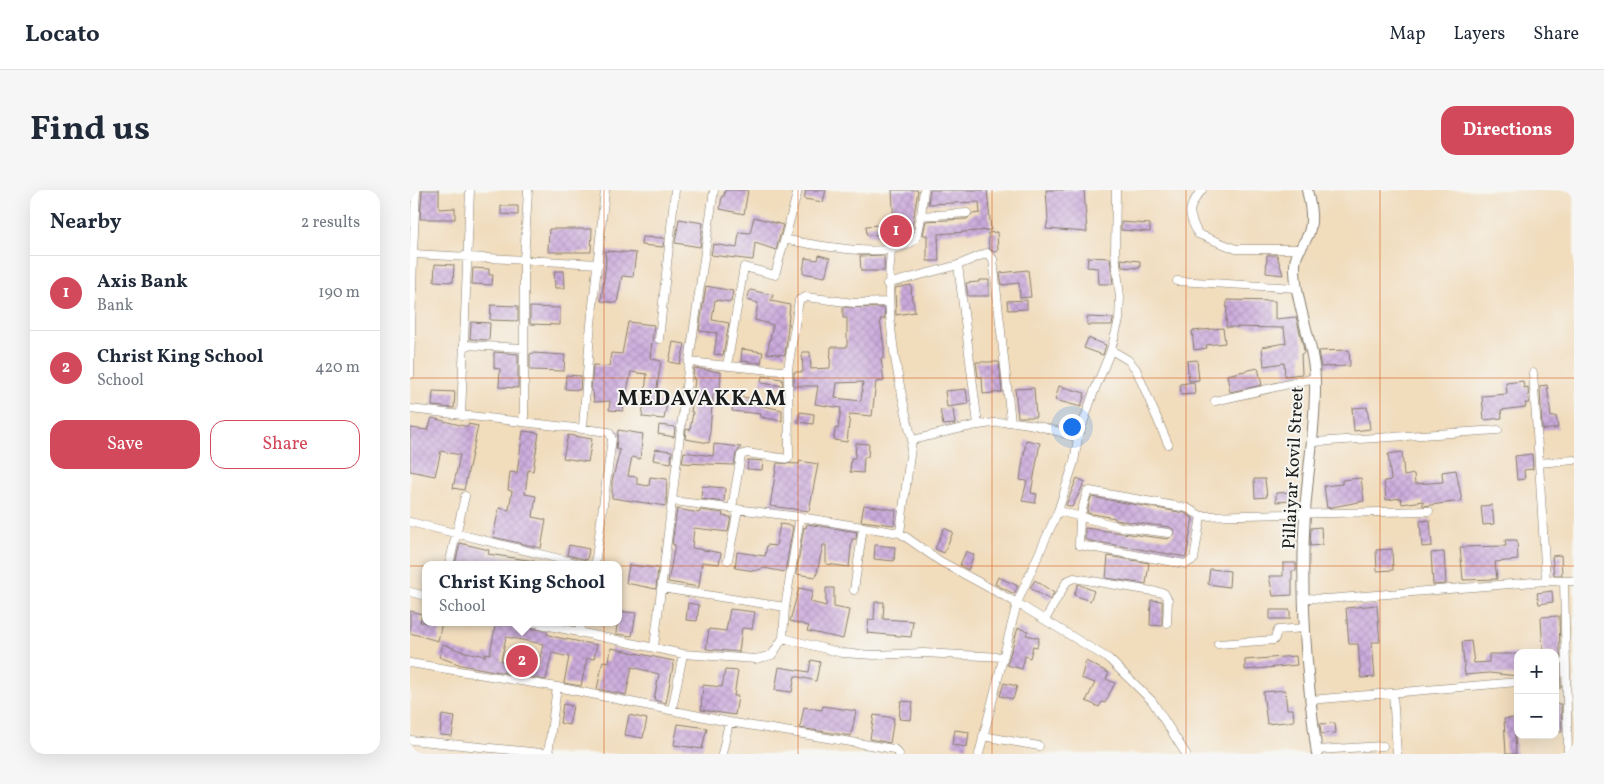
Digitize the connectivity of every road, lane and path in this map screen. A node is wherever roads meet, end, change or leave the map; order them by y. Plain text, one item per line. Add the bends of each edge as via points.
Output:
1 (416, 190) edge
2 (470, 190) edge
3 (528, 190) edge
4 (605, 190) edge
5 (675, 190) edge
6 (714, 190) edge
7 (798, 190) edge
8 (924, 190) edge
9 (1116, 190) edge
10 (1202, 190) edge
11 (1307, 190) edge
12 (967, 213) dead end
13 (920, 216) junction
14 (786, 240) junction
15 (1299, 249) junction
16 (891, 251) junction
17 (411, 254) edge
18 (466, 258) junction
19 (524, 261) junction
20 (598, 264) junction
21 (958, 265) junction
22 (1177, 281) dead end
23 (887, 284) junction
24 (1296, 288) junction
25 (888, 302) junction
26 (659, 339) dead end
27 (464, 345) junction
28 (524, 348) junction
29 (1111, 350) junction
30 (689, 362) junction
31 (727, 366) junction
32 (788, 369) junction
33 (410, 374) edge
34 (1533, 374) dead end
35 (1315, 378) junction
36 (1215, 401) dead end
37 (410, 409) edge
38 (461, 416) junction
39 (524, 421) junction
40 (1011, 422) junction
41 (978, 425) junction
42 (583, 427) junction
43 (1498, 430) dead end
44 (1078, 438) junction
45 (912, 440) junction
46 (1314, 442) junction
47 (1168, 444) dead end
48 (1574, 460) edge
49 (1539, 463) junction
50 (464, 496) dead end
51 (672, 501) junction
52 (735, 509) junction
53 (1058, 511) junction
54 (1429, 511) dead end
55 (1305, 512) junction
56 (1201, 516) junction
57 (800, 517) junction
58 (1080, 517) junction
59 (410, 522) edge
60 (863, 527) junction
61 (456, 533) junction
62 (900, 533) junction
63 (1169, 533) dead end
64 (728, 560) dead end
65 (450, 561) edge
66 (568, 561) edge
67 (596, 561) edge
68 (1546, 581) junction
69 (1564, 581) junction
70 (1574, 581) edge
71 (661, 588) junction
72 (854, 590) dead end
73 (1304, 598) junction
74 (1017, 603) junction
75 (785, 607) junction
76 (1045, 620) junction
77 (1167, 623) dead end
78 (548, 626) edge
79 (580, 626) edge
80 (1305, 628) junction
81 (579, 633) junction
82 (783, 638) junction
83 (1218, 644) dead end
84 (654, 647) junction
85 (683, 654) junction
86 (1002, 657) junction
87 (410, 663) edge
88 (1514, 682) edge
89 (557, 687) junction
90 (1570, 692) edge
91 (1393, 693) junction
92 (1310, 700) junction
93 (672, 710) junction
94 (729, 722) junction
95 (984, 736) junction
96 (410, 740) edge
97 (1039, 746) dead end
98 (1383, 746) dead end
99 (1317, 752) edge
100 (549, 754) edge
101 (722, 754) edge
102 (899, 754) edge
103 (979, 754) edge
104 (1186, 754) edge
105 (1397, 754) edge
106 (1568, 754) edge

1 - 17 street
2 - 18 street
3 - 19 street
4 - 20 street
5 - 26 street
6 - 30 street
7 - 14 street
8 - 13 street
9 - 29 street via 1115,253 1120,297 1119,320
10 - 15 street via 1191,202 1189,216 1198,234 1236,249
11 - 15 street, Pillaiyar Kovil Street via 1311,208 1309,233
12 - 13 street
13 - 16 street via 914,240
14 - 16 street
14 - 31 street via 775,275 744,267
15 - 24 street, Pillaiyar Kovil Street via 1295,255
16 - 23 street
17 - 18 street
17 - 33 street
18 - 19 street
18 - 27 street
19 - 20 street
19 - 28 street
20 - 42 street
21 - 23 street
21 - 40 street via 986,253 994,259
21 - 41 street
22 - 24 street
23 - 25 street
24 - 35 street, Pillaiyar Kovil Street
25 - 32 street via 854,303 806,296 799,300
25 - 45 street via 895,367
27 - 28 street
27 - 38 street
28 - 39 street
29 - 44 street
29 - 47 street via 1136,369
30 - 31 street
30 - 51 street
31 - 32 street
32 - 52 street via 789,457 742,455
34 - 49 street
35 - 36 street
35 - 46 street, Pillaiyar Kovil Street
37 - 38 street
38 - 39 street
39 - 42 street
40 - 41 street
40 - 44 street
41 - 45 street
42 - 67 street via 609,432 612,439
43 - 46 street
44 - 53 street
45 - 62 street
46 - 55 street, Pillaiyar Kovil Street
48 - 49 street
49 - 68 street
50 - 61 street
51 - 52 street
51 - 71 street
52 - 57 street
52 - 64 street
53 - 58 street
53 - 74 street
54 - 55 street
55 - 56 street
55 - 73 street, Pillaiyar Kovil Street
56 - 58 street via 1187,508 1090,491
56 - 58 street via 1194,559 1185,564 1081,547 1078,544
57 - 60 street
57 - 75 street
58 - 63 street via 1121,527
59 - 61 street
60 - 62 street
60 - 72 street
61 - 65 street
61 - 66 street
62 - 74 street via 940,561
68 - 69 street
68 - 73 street via 1392,595
69 - 70 street
69 - 90 street
71 - 75 street
71 - 84 street
73 - 80 street, Pillaiyar Kovil Street
74 - 76 street
74 - 86 street
75 - 82 street
76 - 77 street via 1067,582 1074,578 1164,593 1168,600
76 - 104 street via 1110,659 1130,678 1152,701
78 - 81 street
79 - 81 street
80 - 83 street via 1278,630 1274,640
80 - 92 street, Pillaiyar Kovil Street
81 - 84 street
82 - 85 street via 772,655 756,660
82 - 86 street via 842,653
84 - 85 street
85 - 93 street
86 - 95 street
87 - 89 street
88 - 91 street
89 - 93 street
89 - 100 street
90 - 106 street
91 - 92 street
91 - 105 street
92 - 99 street, Pillaiyar Kovil Street
93 - 94 street
94 - 101 street
94 - 102 street via 894,749
95 - 97 street
95 - 103 street
96 - 100 street
98 - 99 street

